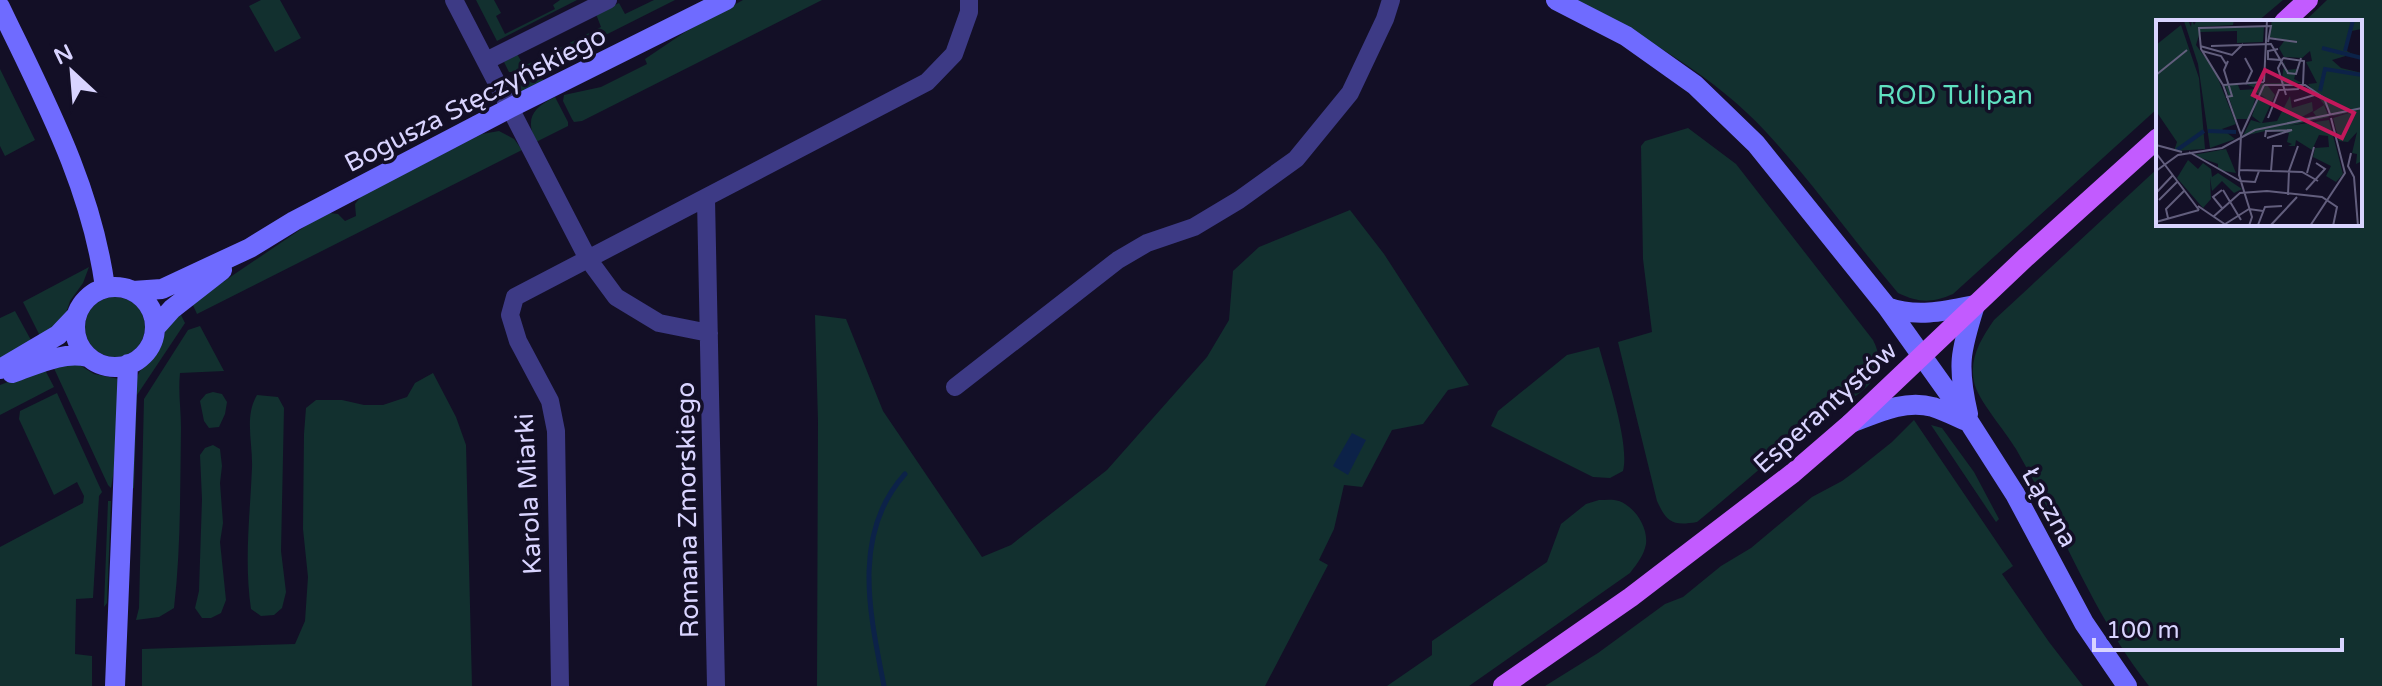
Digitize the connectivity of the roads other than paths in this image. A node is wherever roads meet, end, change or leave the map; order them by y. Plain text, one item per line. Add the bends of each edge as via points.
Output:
1 (454, 0) edge
2 (726, 0) edge
3 (969, 0) edge
4 (1391, 0) edge
5 (1556, 0) edge
6 (2308, 0) edge
7 (598, 2) edge
8 (0, 7) edge
9 (2286, 20) edge
10 (486, 61) junction
11 (510, 108) junction
12 (2156, 140) edge
13 (706, 199) junction
14 (250, 248) junction
15 (588, 259) junction
16 (105, 287) junction
17 (133, 291) junction
18 (1975, 305) junction
19 (1887, 307) junction
20 (77, 315) junction
21 (155, 328) junction
22 (709, 333) junction
23 (1922, 356) junction
24 (88, 357) junction
25 (128, 364) junction
26 (0, 369) edge
27 (0, 377) edge
28 (955, 387) dead end
29 (1969, 422) junction
30 (1851, 423) junction
31 (115, 686) edge
32 (560, 686) edge
33 (716, 686) edge
34 (1503, 686) edge
35 (2127, 686) edge

1 - 10 street
2 - 11 street, Bogusza Stęczyńskiego
3 - 13 street via 954,54 927,82
4 - 28 street via 1350,93 1296,159 1194,227 1147,243 1118,260
5 - 19 street via 1626,36 1695,85 1756,144
6 - 9 main road
7 - 10 street
8 - 16 street via 71,157 93,222
10 - 11 street
11 - 14 street, Bogusza Stęczyńskiego
11 - 15 street
12 - 18 main road, Esperantystów
13 - 15 street
13 - 22 street, Romana Zmorskiego
14 - 17 street, Bogusza Stęczyńskiego via 162,289
14 - 21 street, Bogusza Stęczyńskiego
15 - 22 street via 616,297 659,323
15 - 32 street, Karola Miarki via 515,297 510,315 550,401 556,431
16 - 17 street
16 - 20 street via 86,299
17 - 21 street via 148,304
18 - 19 street via 1937,312
18 - 23 main road, Esperantystów
18 - 29 street via 1961,356
19 - 23 street
20 - 24 street via 76,335
20 - 26 street via 58,335
21 - 25 street via 145,353
22 - 33 street, Romana Zmorskiego
23 - 29 street, Łączna
23 - 30 main road, Esperantystów
24 - 25 street via 105,365
24 - 27 street via 57,358
25 - 31 street
29 - 30 street via 1912,404
29 - 35 street, Łączna via 2015,494 2084,623
30 - 34 main road, Esperantystów via 1734,520

